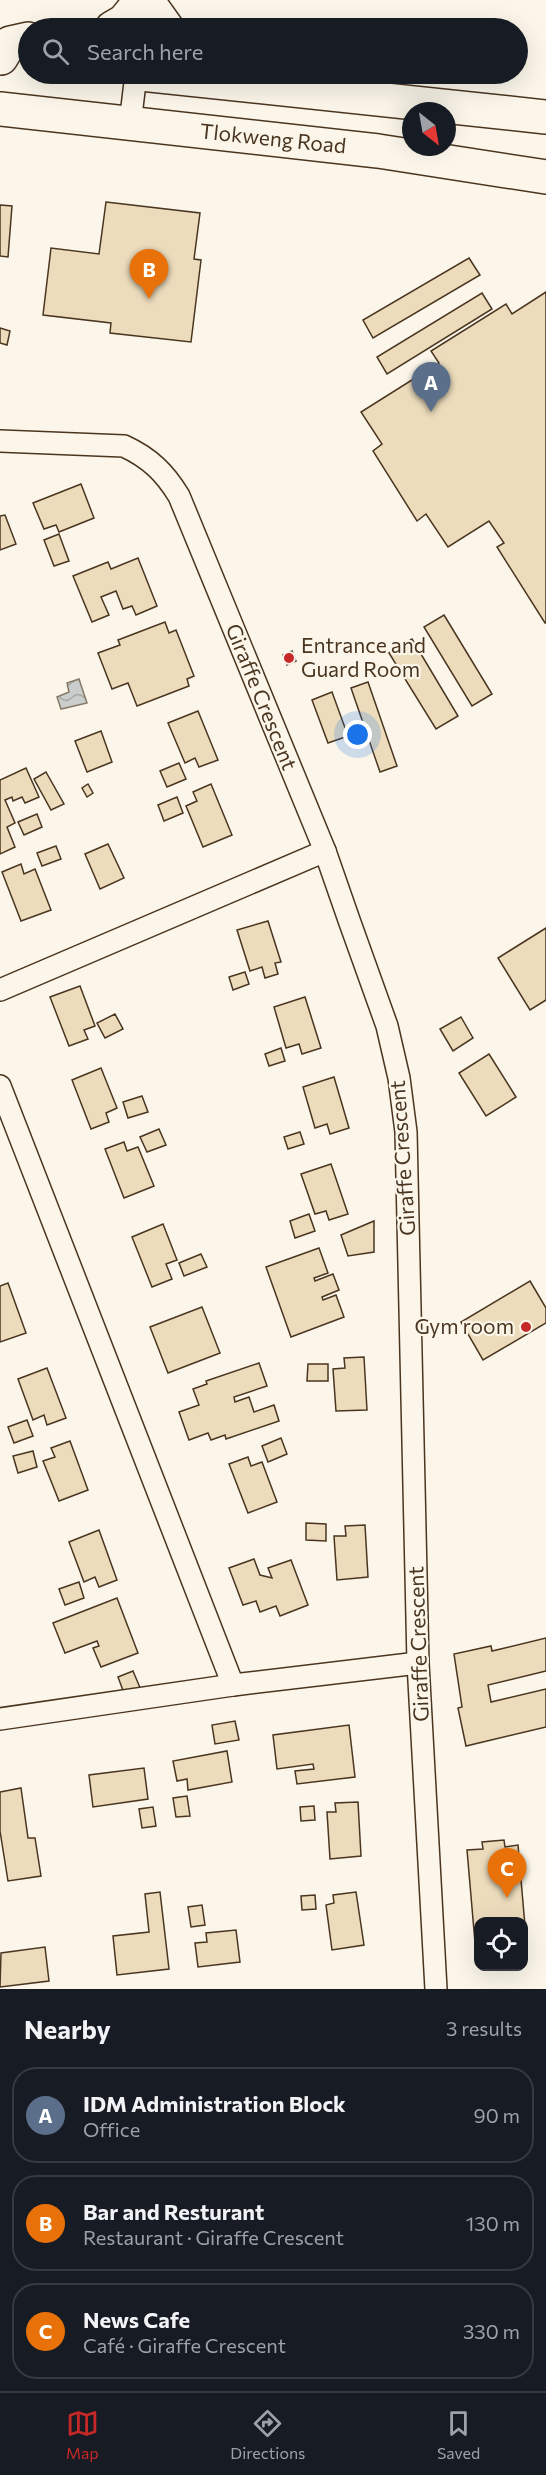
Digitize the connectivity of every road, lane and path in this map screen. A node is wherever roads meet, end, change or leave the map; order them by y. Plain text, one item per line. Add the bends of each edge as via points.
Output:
1 (143, 0) edge
2 (127, 18) edge
3 (141, 18) edge
4 (158, 18) edge
5 (18, 41) edge
6 (10, 59) edge
7 (135, 84) edge
8 (285, 84) edge
9 (0, 109) edge
10 (546, 117) edge
11 (130, 124) junction
12 (546, 177) edge
13 (0, 441) edge
14 (325, 851) junction
15 (0, 990) edge
16 (0, 1086) edge
17 (418, 1663) junction
18 (233, 1685) junction
19 (0, 1719) edge
20 (436, 1989) edge

1 - 2 main road
1 - 3 street
1 - 4 main road
5 - 6 main road via 10,43
7 - 11 street
8 - 10 main road
9 - 11 main road, Tlokweng Road
11 - 12 main road, Tlokweng Road via 378,151
13 - 14 street, Giraffe Crescent via 124,446 142,454 170,481
14 - 15 street
14 - 17 street, Giraffe Crescent via 387,1026 406,1132
16 - 18 street
17 - 18 street
17 - 20 street, Giraffe Crescent
18 - 19 street

